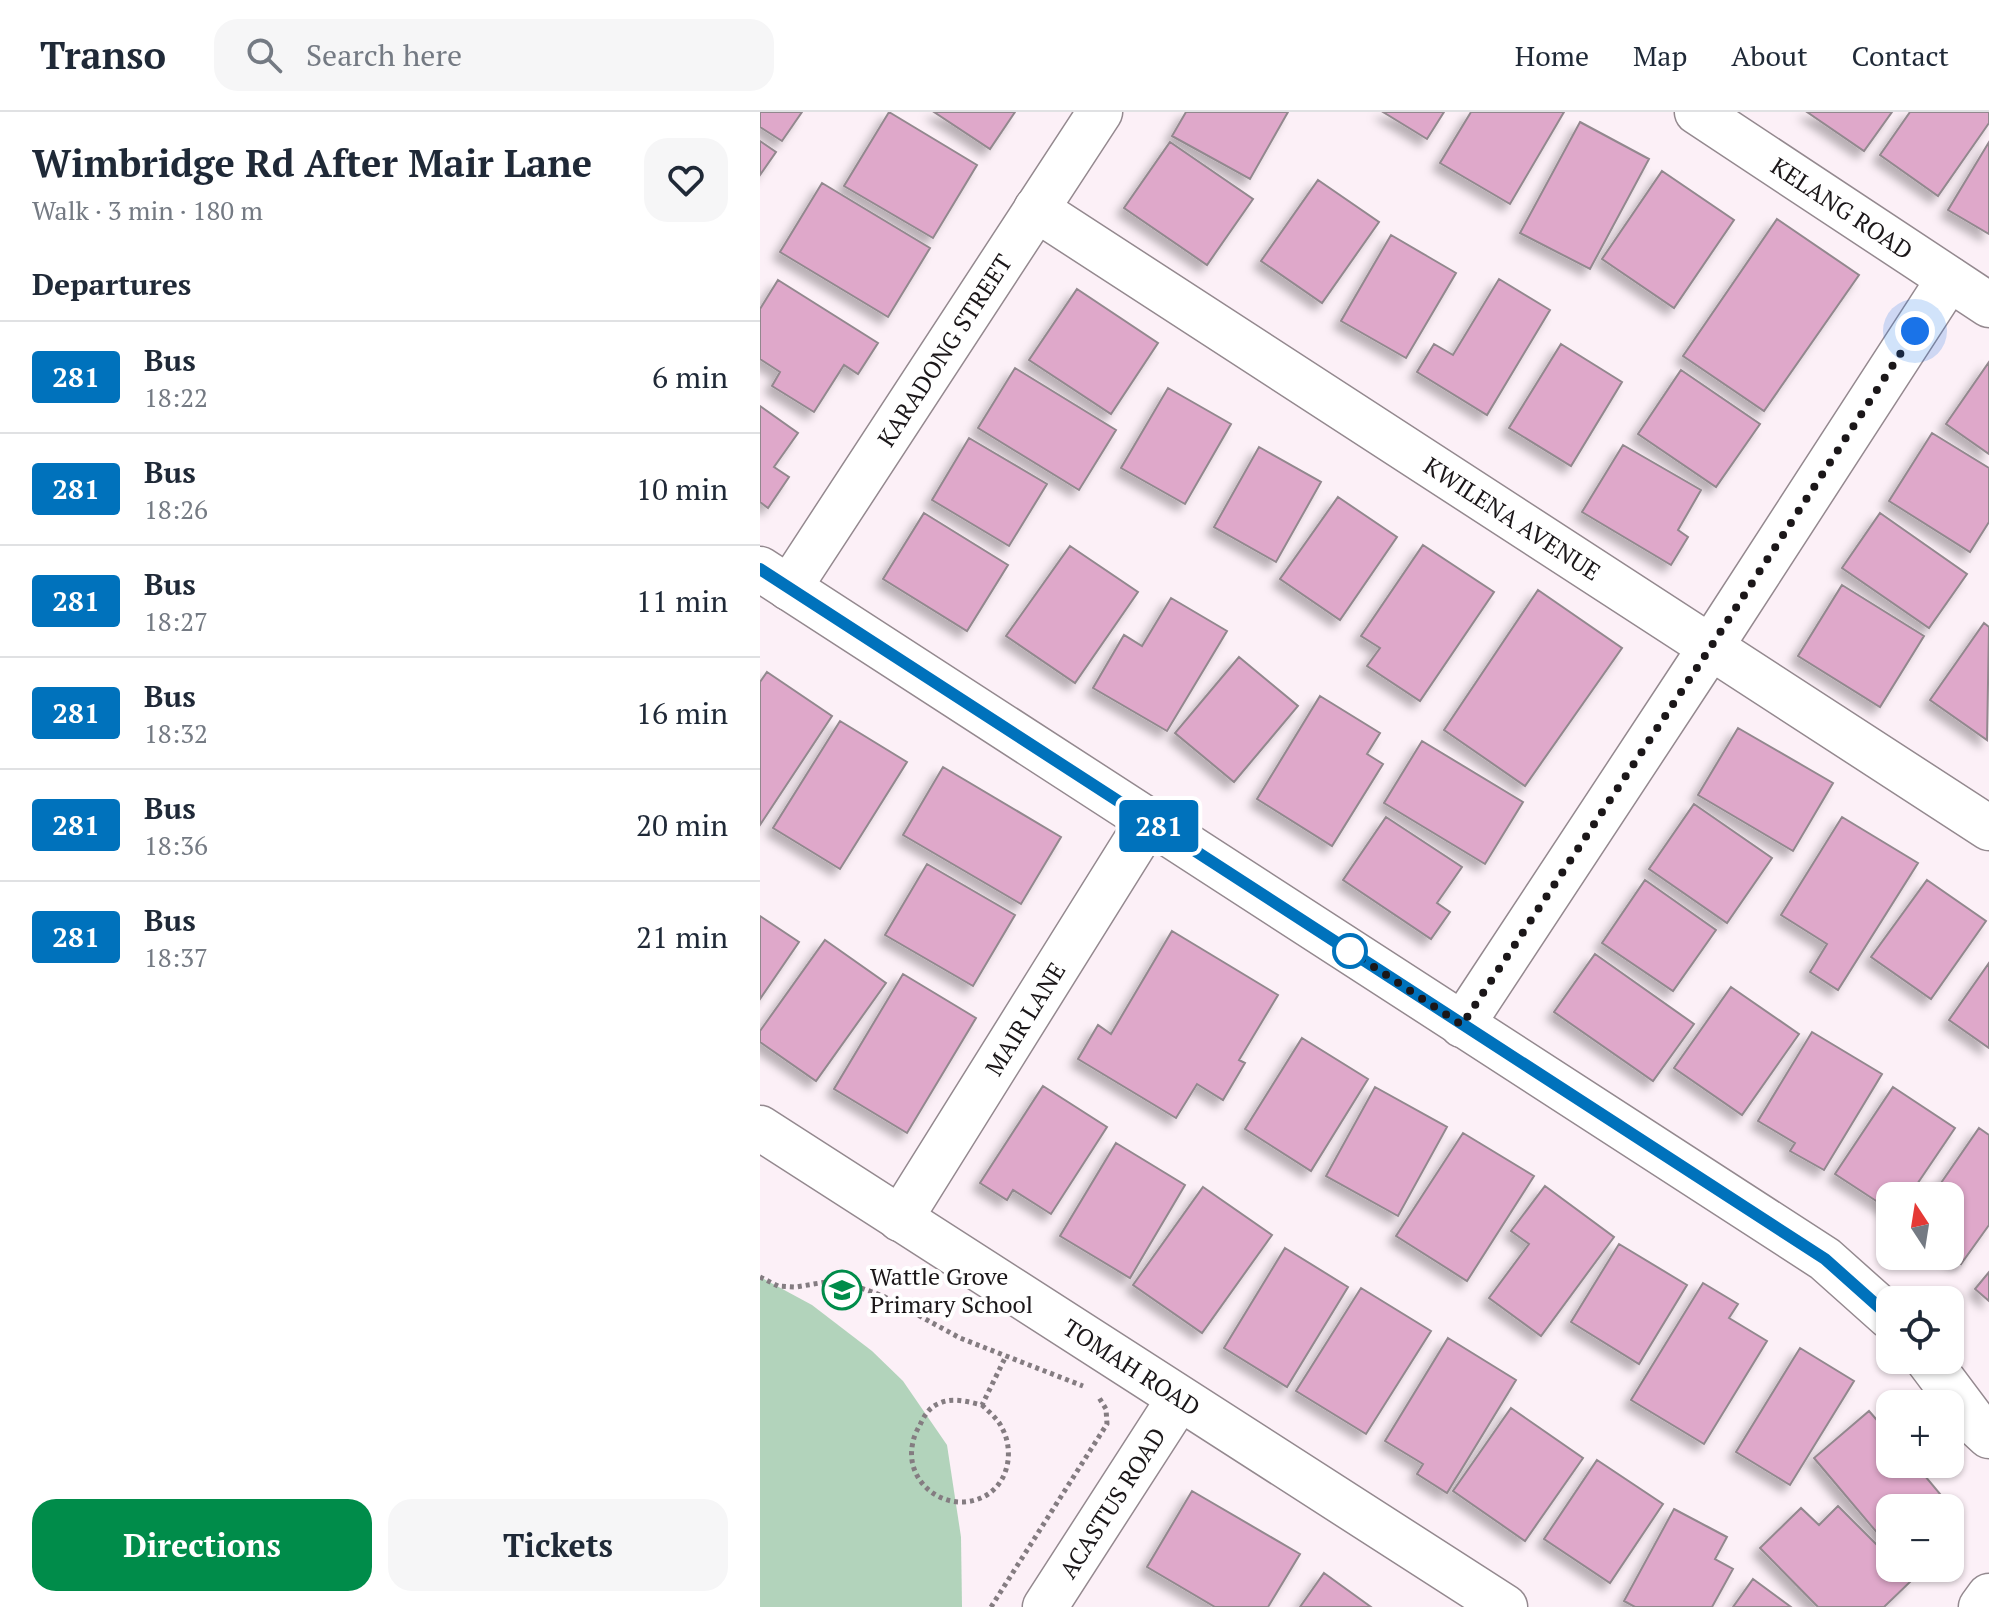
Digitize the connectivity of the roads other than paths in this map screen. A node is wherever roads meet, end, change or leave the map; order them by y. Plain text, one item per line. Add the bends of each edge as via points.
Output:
1 (1100, 112) edge
2 (1697, 112) edge
3 (1036, 209) junction
4 (1949, 279) junction
5 (1989, 305) edge
6 (775, 578) edge
7 (1710, 648) junction
8 (1149, 820) junction
9 (1989, 828) edge
10 (1462, 1025) junction
11 (760, 1128) edge
12 (900, 1219) junction
13 (1876, 1305) edge
14 (1938, 1374) edge
15 (1179, 1399) junction
16 (1985, 1439) edge
17 (1989, 1596) edge
18 (1045, 1607) edge
19 (1505, 1607) edge
20 (1981, 1607) edge

1 - 3 street, KARADONG STREET
2 - 4 street, KELANG ROAD
3 - 6 street, KARADONG STREET
3 - 7 street, KWILENA AVENUE
4 - 5 street, KELANG ROAD
4 - 7 street
6 - 8 street
7 - 9 street, KWILENA AVENUE
7 - 10 street
8 - 10 street
8 - 12 street, MAIR LANE
10 - 13 street via 1825,1259
11 - 12 street, TOMAH ROAD
12 - 15 street, TOMAH ROAD
14 - 16 street
15 - 18 street, ACASTUS ROAD
15 - 19 street, TOMAH ROAD
17 - 20 street

